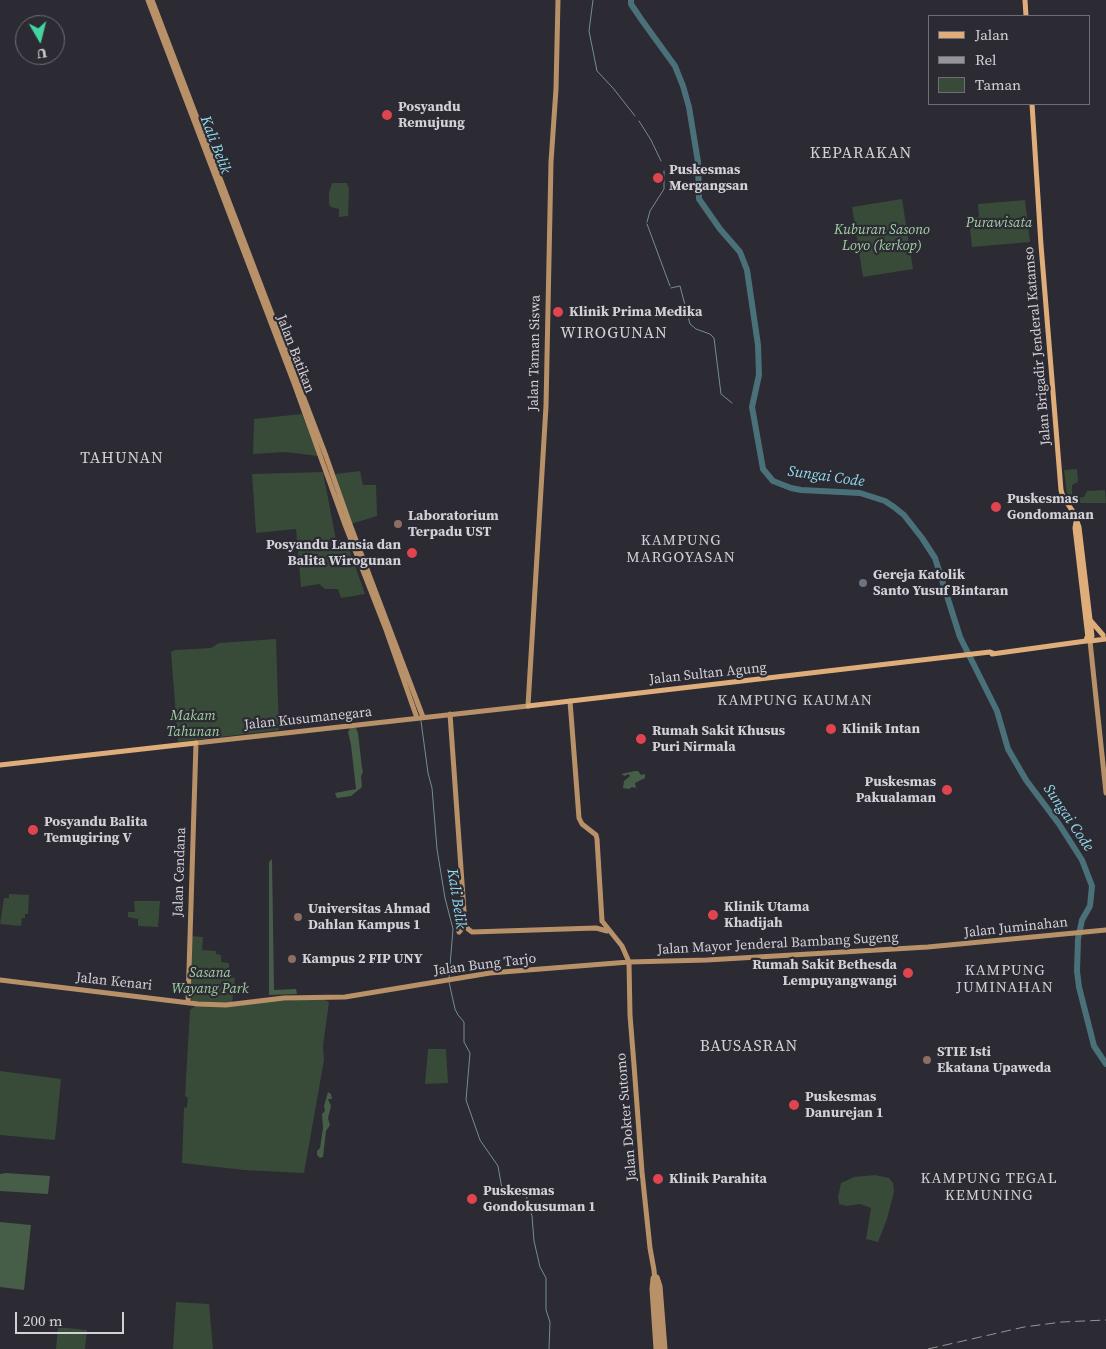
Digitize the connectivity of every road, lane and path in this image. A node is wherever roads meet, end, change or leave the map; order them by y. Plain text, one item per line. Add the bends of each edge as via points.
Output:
1 (148, 0) edge
2 (152, 0) edge
3 (558, 0) edge
4 (1025, 0) edge
5 (1026, 15) edge
6 (1032, 105) edge
7 (228, 206) junction
8 (346, 521) junction
9 (1076, 522) junction
10 (1090, 620) junction
11 (1105, 636) edge
12 (1089, 639) junction
13 (570, 701) junction
14 (413, 706) junction
15 (528, 706) junction
16 (450, 714) junction
17 (420, 718) junction
18 (403, 719) junction
19 (196, 742) junction
20 (0, 765) edge
21 (1106, 793) edge
22 (602, 921) junction
23 (465, 925) junction
24 (596, 928) junction
25 (1106, 930) edge
26 (460, 932) dead end
27 (610, 932) junction
28 (928, 947) joint
29 (629, 962) junction
30 (0, 980) edge
31 (345, 997) joint
32 (188, 1002) junction
33 (654, 1270) junction
34 (656, 1349) edge
35 (660, 1349) edge
36 (665, 1349) edge

1 - 7 main road, Jalan Batikan
2 - 7 main road, Jalan Batikan
3 - 15 main road, Jalan Taman Siswa via 546,406
4 - 5 main road
6 - 9 main road, Jalan Brigadir Jenderal Katamso via 1061,490
7 - 8 main road, Jalan Batikan via 326,456
8 - 14 main road, Jalan Batikan
8 - 17 main road, Jalan Batikan
9 - 10 main road, Jalan Brigadir Jenderal Katamso
9 - 12 main road, Jalan Brigadir Jenderal Katamso
10 - 11 main road
10 - 12 main road, Jalan Brigadir Jenderal Katamso
11 - 12 main road, Jalan Sultan Agung
12 - 13 main road, Jalan Sultan Agung via 896,667 890,664
12 - 21 main road
13 - 15 main road, Jalan Sultan Agung
13 - 22 main road via 578,818 598,840
14 - 17 main road, Jalan Batikan
14 - 18 main road
15 - 16 main road, Jalan Kusumanegara
16 - 17 main road, Jalan Kusumanegara
16 - 23 main road
17 - 18 main road, Jalan Kusumanegara
18 - 19 main road, Jalan Kusumanegara
19 - 20 main road, Jalan Kusumanegara
19 - 32 main road, Jalan Cendana
22 - 24 main road
22 - 27 main road
23 - 24 main road via 472,932
23 - 26 main road
24 - 27 main road
25 - 28 main road, Jalan Juminahan
27 - 29 main road via 622,946
28 - 29 main road, Jalan Mayor Jenderal Bambang Sugeng
29 - 31 main road, Jalan Bung Tarjo via 490,973
29 - 33 main road, Jalan Dokter Sutomo via 642,1172
30 - 32 main road, Jalan Kenari
31 - 32 main road, Jalan Kenari via 284,998 226,1005
33 - 34 main road, Jalan Dokter Sutomo
33 - 35 main road, Jalan Dokter Sutomo
33 - 36 main road, Jalan Dokter Sutomo via 660,1286

